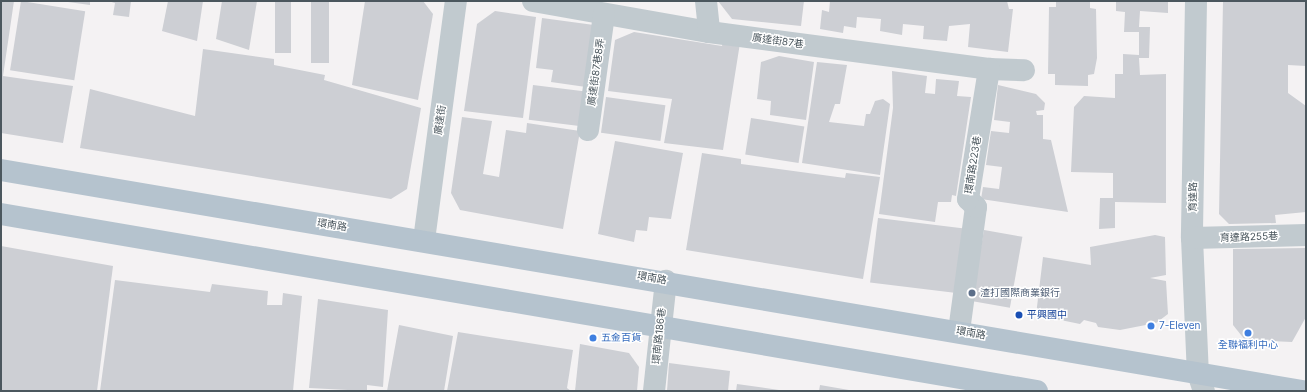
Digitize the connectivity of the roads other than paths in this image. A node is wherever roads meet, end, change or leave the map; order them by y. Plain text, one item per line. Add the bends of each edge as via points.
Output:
1 (456, 1) edge
2 (533, 1) edge
3 (706, 1) edge
4 (1196, 1) edge
5 (604, 14) junction
6 (710, 32) junction
7 (989, 69) junction
8 (1024, 70) dead end
9 (588, 130) dead end
10 (1, 170) edge
11 (1, 214) edge
12 (1306, 235) edge
13 (1192, 238) junction
14 (424, 240) junction
15 (666, 281) junction
16 (659, 326) junction
17 (959, 331) junction
18 (1201, 382) edge
19 (654, 391) edge
20 (1037, 391) edge
21 (1302, 391) edge

1 - 14 street, 廣達街
2 - 5 street, 廣達街87巷
3 - 6 street
4 - 13 street, 育達路
5 - 6 street, 廣達街87巷
5 - 9 street, 廣達街87巷8弄
6 - 7 street, 廣達街87巷
7 - 8 street, 廣達街87巷
7 - 17 street, 環南路223巷 via 968,199 976,207
10 - 14 main road, 環南路
11 - 16 main road
12 - 13 street, 育達路255巷
13 - 18 street, 育達路
14 - 15 main road, 環南路
15 - 16 street, 環南路186巷
15 - 17 main road, 環南路
16 - 19 street, 環南路186巷
16 - 20 main road
17 - 18 main road, 環南路
18 - 21 main road, 環南路

